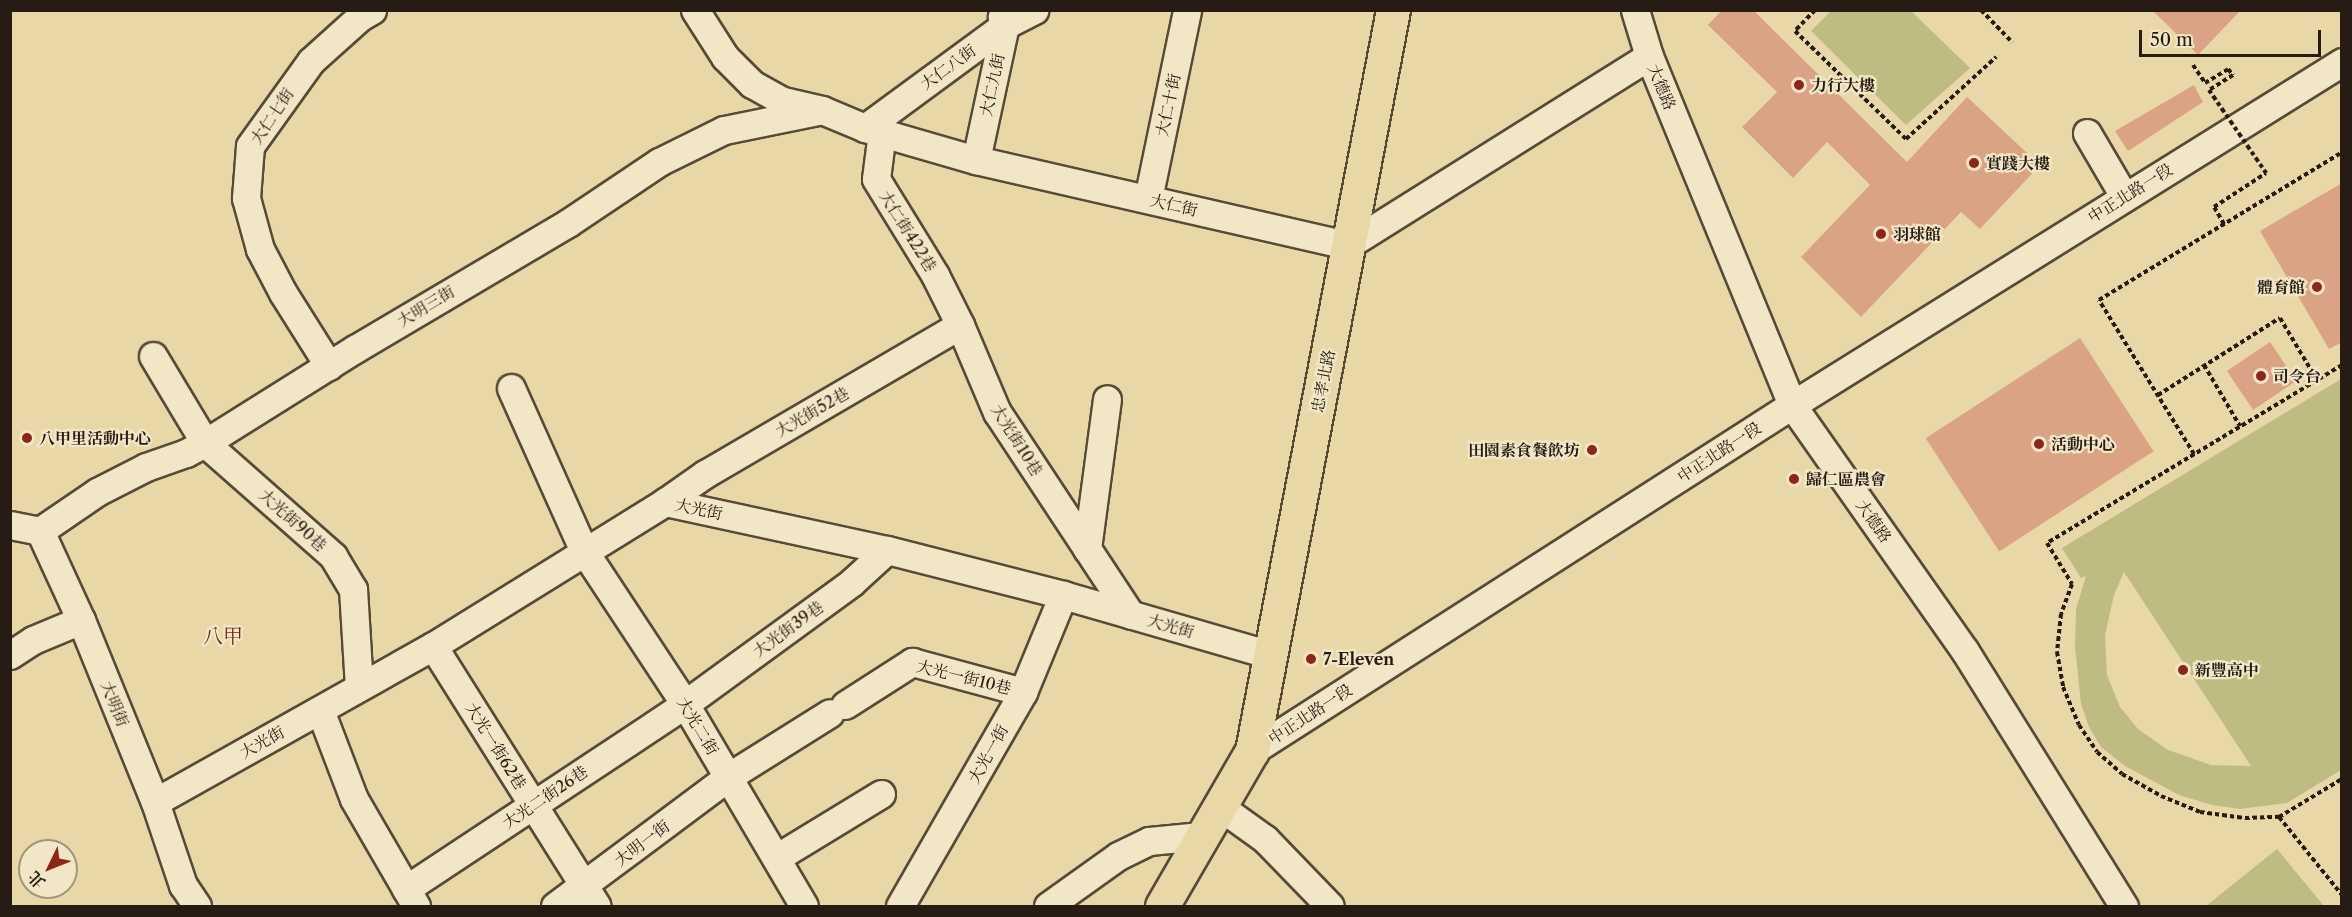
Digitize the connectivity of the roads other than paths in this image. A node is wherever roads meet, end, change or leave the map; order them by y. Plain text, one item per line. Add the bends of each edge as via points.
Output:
1 (695, 10) edge
2 (1034, 10) edge
3 (1187, 10) edge
4 (1393, 10) edge
5 (1635, 10) edge
6 (363, 13) edge
7 (1002, 18) edge
8 (1649, 56) junction
9 (2342, 62) edge
10 (822, 110) junction
11 (873, 130) junction
12 (2087, 133) dead end
13 (976, 160) junction
14 (2124, 196) junction
15 (1148, 199) junction
16 (1348, 245) junction
17 (960, 325) junction
18 (153, 356) dead end
19 (329, 366) junction
20 (511, 388) dead end
21 (1107, 399) dead end
22 (1792, 405) junction
23 (205, 443) junction
24 (665, 502) junction
25 (10, 525) edge
26 (40, 531) junction
27 (1087, 549) junction
28 (887, 550) junction
29 (584, 551) junction
30 (1062, 595) junction
31 (1131, 615) junction
32 (81, 620) junction
33 (433, 646) junction
34 (10, 655) edge
35 (1271, 655) junction
36 (359, 686) junction
37 (1023, 692) junction
38 (685, 704) junction
39 (320, 710) junction
40 (1252, 751) junction
41 (728, 777) junction
42 (881, 794) dead end
43 (155, 802) junction
44 (533, 805) junction
45 (1219, 806) junction
46 (1201, 836) junction
47 (776, 858) junction
48 (591, 896) edge
49 (411, 898) edge
50 (197, 906) edge
51 (555, 906) edge
52 (804, 906) edge
53 (900, 906) edge
54 (1048, 906) edge
55 (1162, 906) edge
56 (1330, 906) edge
57 (2124, 906) edge

1 - 10 street, 大仁街 via 725,57 752,84 783,101
2 - 7 street, 大仁八街
3 - 15 street, 大仁十街
4 - 16 main road, 忠孝北路
5 - 8 street, 大德路
6 - 19 street, 大仁七街 via 311,61 250,146 246,198 260,249
7 - 11 street, 大仁八街
7 - 13 street, 大仁九街
8 - 16 street
8 - 22 street, 大德路
9 - 14 street, 中正北路一段
10 - 11 street, 大仁街
10 - 19 street, 大明三街 via 723,130 659,162 568,223
11 - 13 street, 大仁街
11 - 17 street, 大仁街422巷 via 876,179 935,275
12 - 14 street
13 - 15 street, 大仁街
14 - 22 street, 中正北路一段
15 - 16 street, 大仁街
16 - 35 main road, 忠孝北路
17 - 24 street, 大光街52巷 via 705,474
17 - 27 street, 大光街10巷 via 997,412
18 - 23 street, 大光街90巷
19 - 23 street, 大明三街
20 - 29 street, 大光二街
21 - 27 street
22 - 40 street, 中正北路一段
22 - 57 street, 大德路 via 1965,651
23 - 26 street, 大明三街 via 97,492
23 - 36 street, 大光街90巷 via 333,556 353,589
24 - 28 street, 大光街
24 - 29 street, 大光街
25 - 26 street
26 - 32 street, 大明街
27 - 31 street, 大光街10巷
28 - 30 street, 大光街
28 - 38 street, 大光街39巷 via 852,582
29 - 33 street, 大光街
29 - 38 street, 大光二街
30 - 31 street, 大光街
30 - 37 street, 大光一街
31 - 35 street, 大光街
32 - 34 street via 33,640
32 - 43 street, 大明街
33 - 36 street, 大光街
33 - 44 street, 大光一街62巷
35 - 40 main road, 忠孝北路
36 - 39 street, 大光街
37 - 41 street, 大光一街10巷 via 912,662
37 - 53 street, 大光一街
38 - 41 street, 大光二街
38 - 44 street, 大光二街26巷
39 - 43 street, 大光街
39 - 49 street via 354,799
40 - 45 main road, 中正北路一段
41 - 47 street, 大光二街
41 - 48 street, 大明一街
42 - 47 street
43 - 50 street, 大明街 via 183,885
44 - 48 street, 大光一街62巷
44 - 49 street, 大光二街26巷
45 - 46 main road, 中正北路一段
45 - 56 street via 1265,839
46 - 54 street via 1149,842 1118,856
46 - 55 main road, 中正北路一段
47 - 52 street, 大光二街
48 - 51 street, 大明一街

